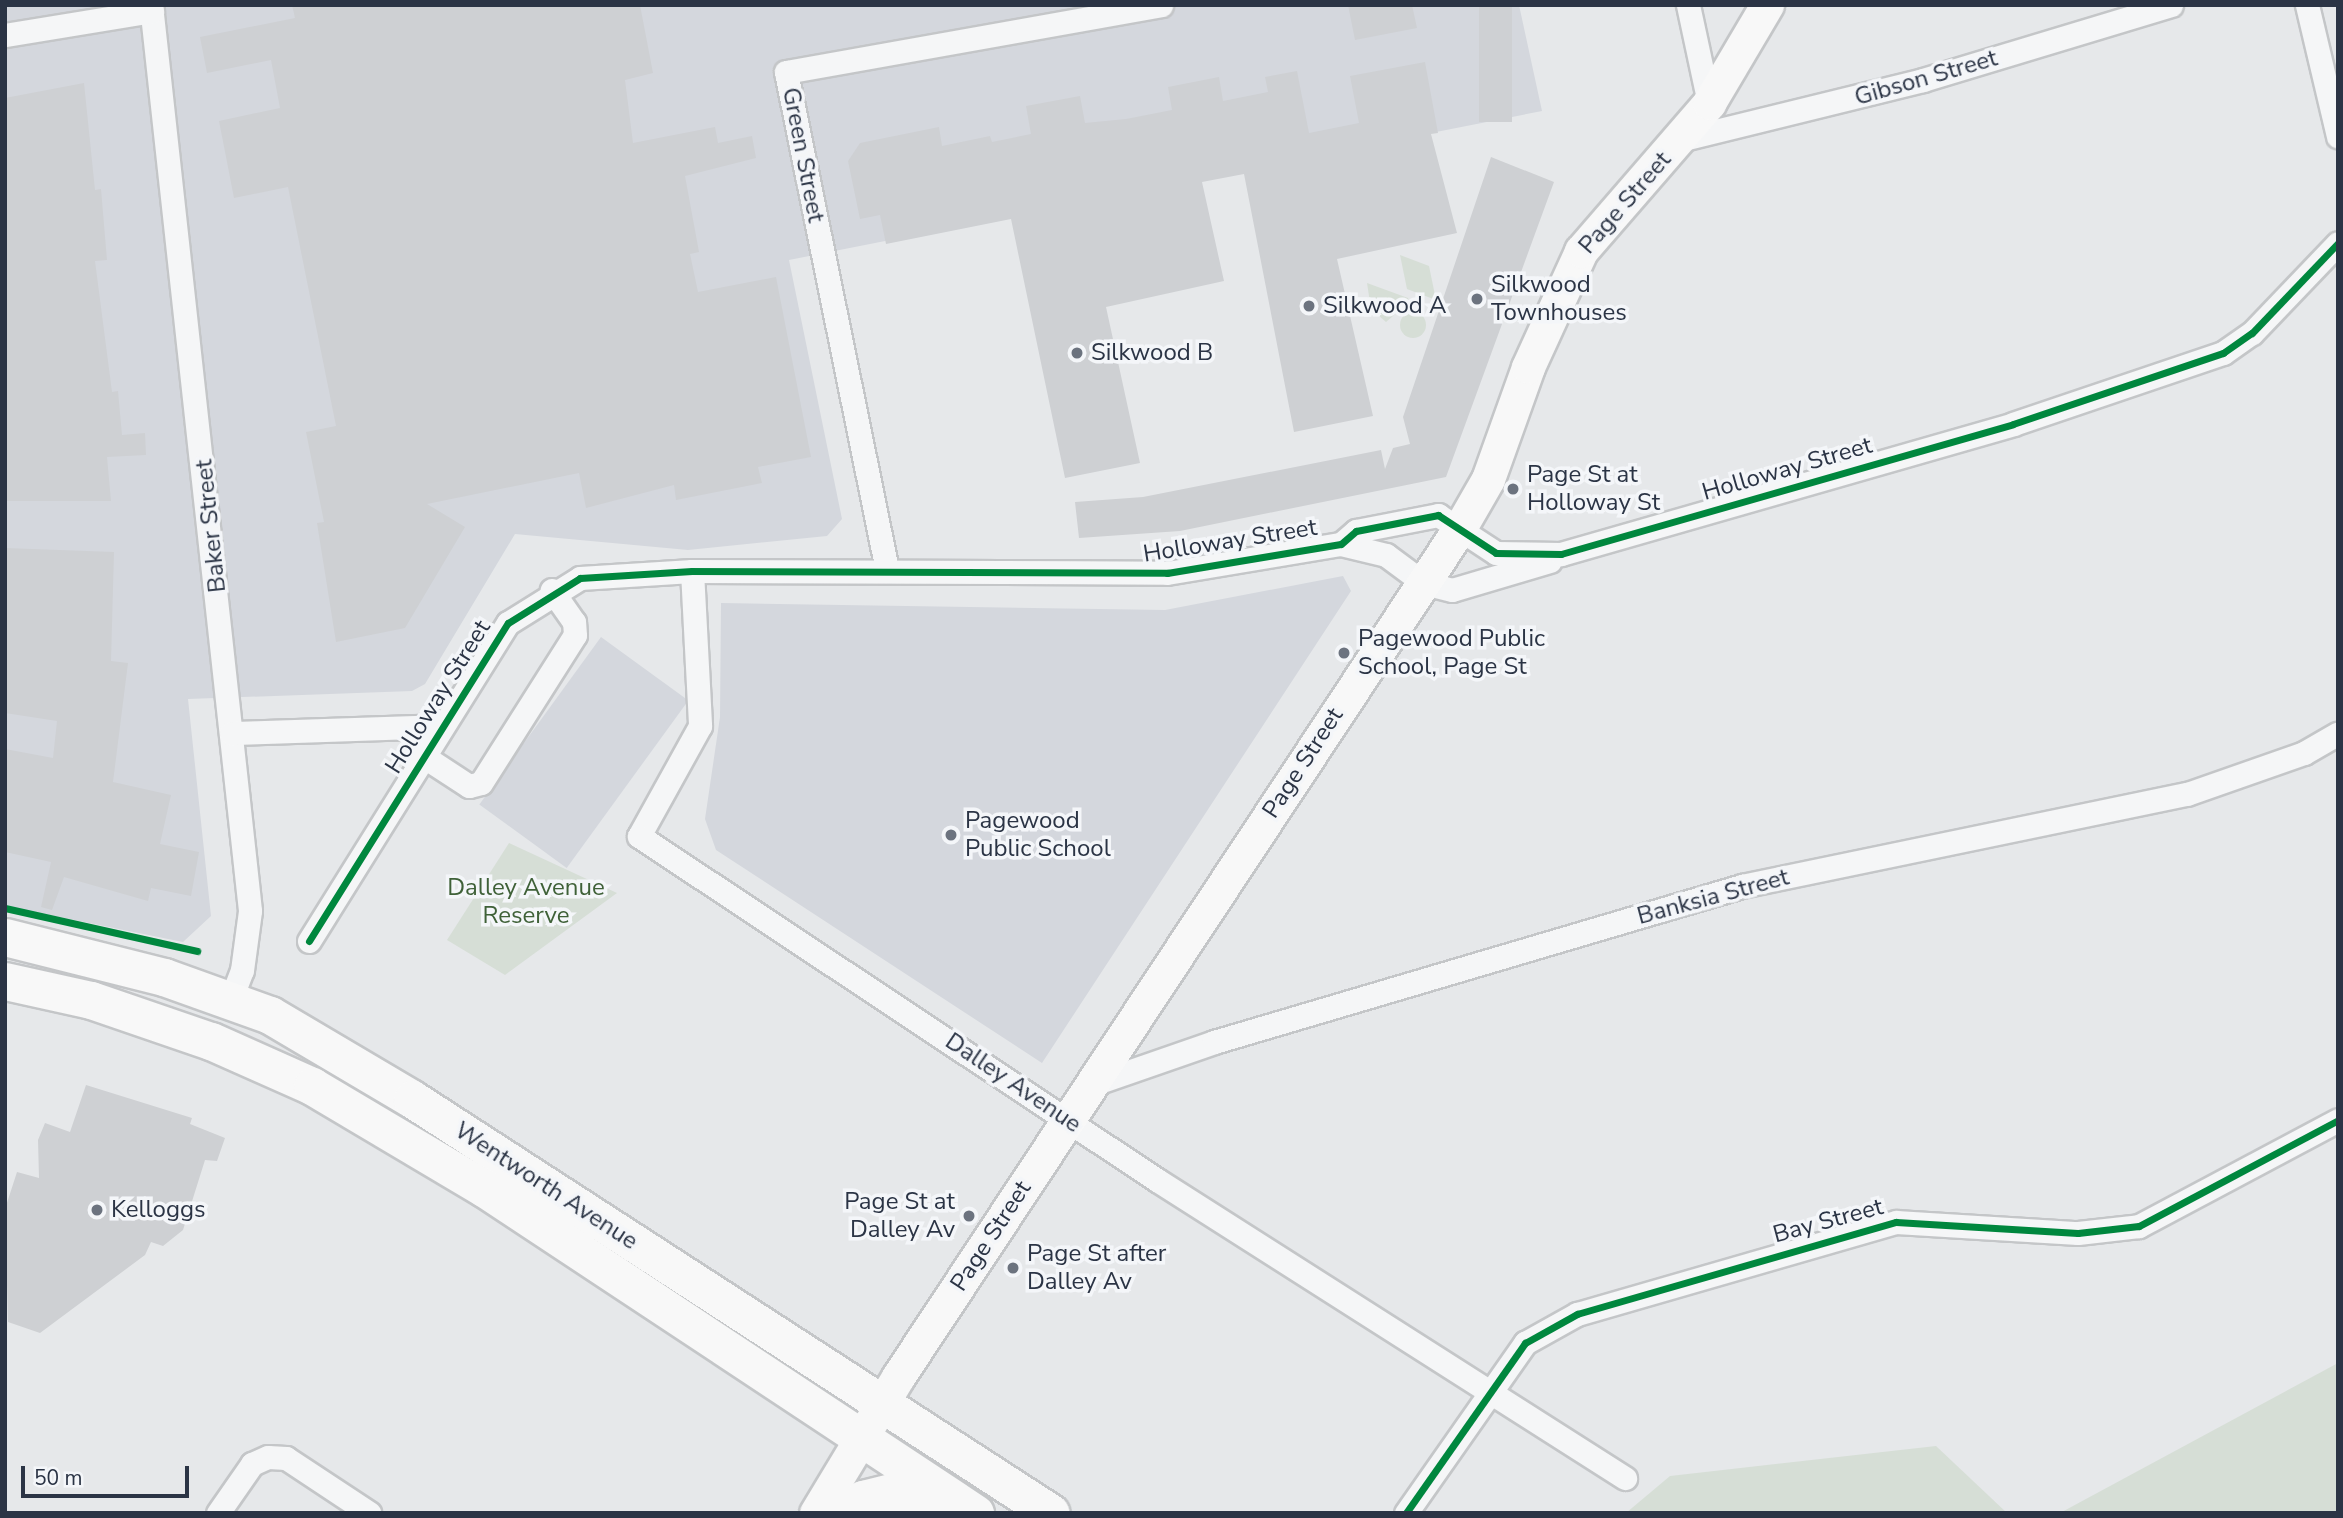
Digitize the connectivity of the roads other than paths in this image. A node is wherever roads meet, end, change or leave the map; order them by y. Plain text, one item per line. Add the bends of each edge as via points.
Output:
1 (1161, 5) edge
2 (1688, 5) edge
3 (1767, 5) edge
4 (2171, 5) edge
5 (2307, 5) edge
6 (151, 8) edge
7 (5, 36) edge
8 (1709, 103) junction
9 (2338, 136) edge
10 (1679, 141) junction
11 (2338, 243) edge
12 (1461, 526) junction
13 (1341, 544) junction
14 (1561, 554) junction
15 (887, 570) junction
16 (692, 571) junction
17 (1424, 583) junction
18 (552, 590) junction
19 (440, 726) junction
20 (231, 733) junction
21 (2338, 733) edge
22 (423, 756) junction
23 (5, 937) edge
24 (309, 941) dead end
25 (5, 981) edge
26 (231, 998) junction
27 (211, 1041) junction
28 (1093, 1084) junction
29 (1068, 1119) junction
30 (2338, 1121) edge
31 (1489, 1388) junction
32 (883, 1402) junction
33 (863, 1441) junction
34 (1626, 1478) dead end
35 (218, 1513) edge
36 (369, 1513) edge
37 (816, 1513) edge
38 (845, 1513) edge
39 (943, 1513) edge
40 (975, 1513) edge
41 (1051, 1513) edge
42 (1406, 1513) edge

1 - 15 street, Green Street via 786,72
2 - 8 street
3 - 8 main road, Page Street
4 - 10 street, Gibson Street via 1898,87
5 - 9 street
6 - 7 street
6 - 20 street, Baker Street
8 - 10 main road, Page Street
10 - 12 main road, Page Street via 1581,251 1528,367 1488,480
11 - 14 street, Holloway Street via 2252,333 2223,353 2014,425
12 - 13 street, Holloway Street via 1438,515 1422,517 1356,531
12 - 14 street, Holloway Street via 1496,553
12 - 17 main road, Page Street
13 - 15 street, Holloway Street via 1167,573
13 - 17 street, Holloway Street via 1386,555
14 - 17 street, Holloway Street via 1465,587
15 - 16 street, Holloway Street
16 - 18 street, Holloway Street via 580,578
16 - 29 street, Dalley Avenue via 700,726 639,836
17 - 28 main road, Page Street
18 - 19 street, Holloway Street via 508,623
18 - 22 street via 574,622 575,635 481,783 469,786
19 - 20 street, Holloway Street
19 - 22 street, Holloway Street
20 - 26 street, Baker Street via 250,911 242,970
21 - 28 street, Banksia Street via 2304,753 2187,794 1742,886 1214,1042
22 - 24 street, Holloway Street
23 - 26 main road, Wentworth Avenue
25 - 27 main road, Wentworth Avenue via 91,1000
26 - 27 main road, Baker Street
26 - 32 main road, Wentworth Avenue via 412,1099
27 - 33 main road, Wentworth Avenue via 312,1086 409,1141
28 - 29 main road, Page Street
29 - 31 street, Dalley Avenue
29 - 32 main road, Page Street
30 - 31 street, Bay Street via 2139,1226 2078,1233 1896,1222 1577,1314 1525,1343
31 - 34 street, Dalley Avenue
31 - 42 street, Bay Street
32 - 33 main road, Page Street
32 - 41 main road, Wentworth Avenue
33 - 37 main road, Page Street
33 - 40 main road, Wentworth Avenue
35 - 36 street via 252,1464 286,1458
38 - 39 main road via 863,1499 892,1492

